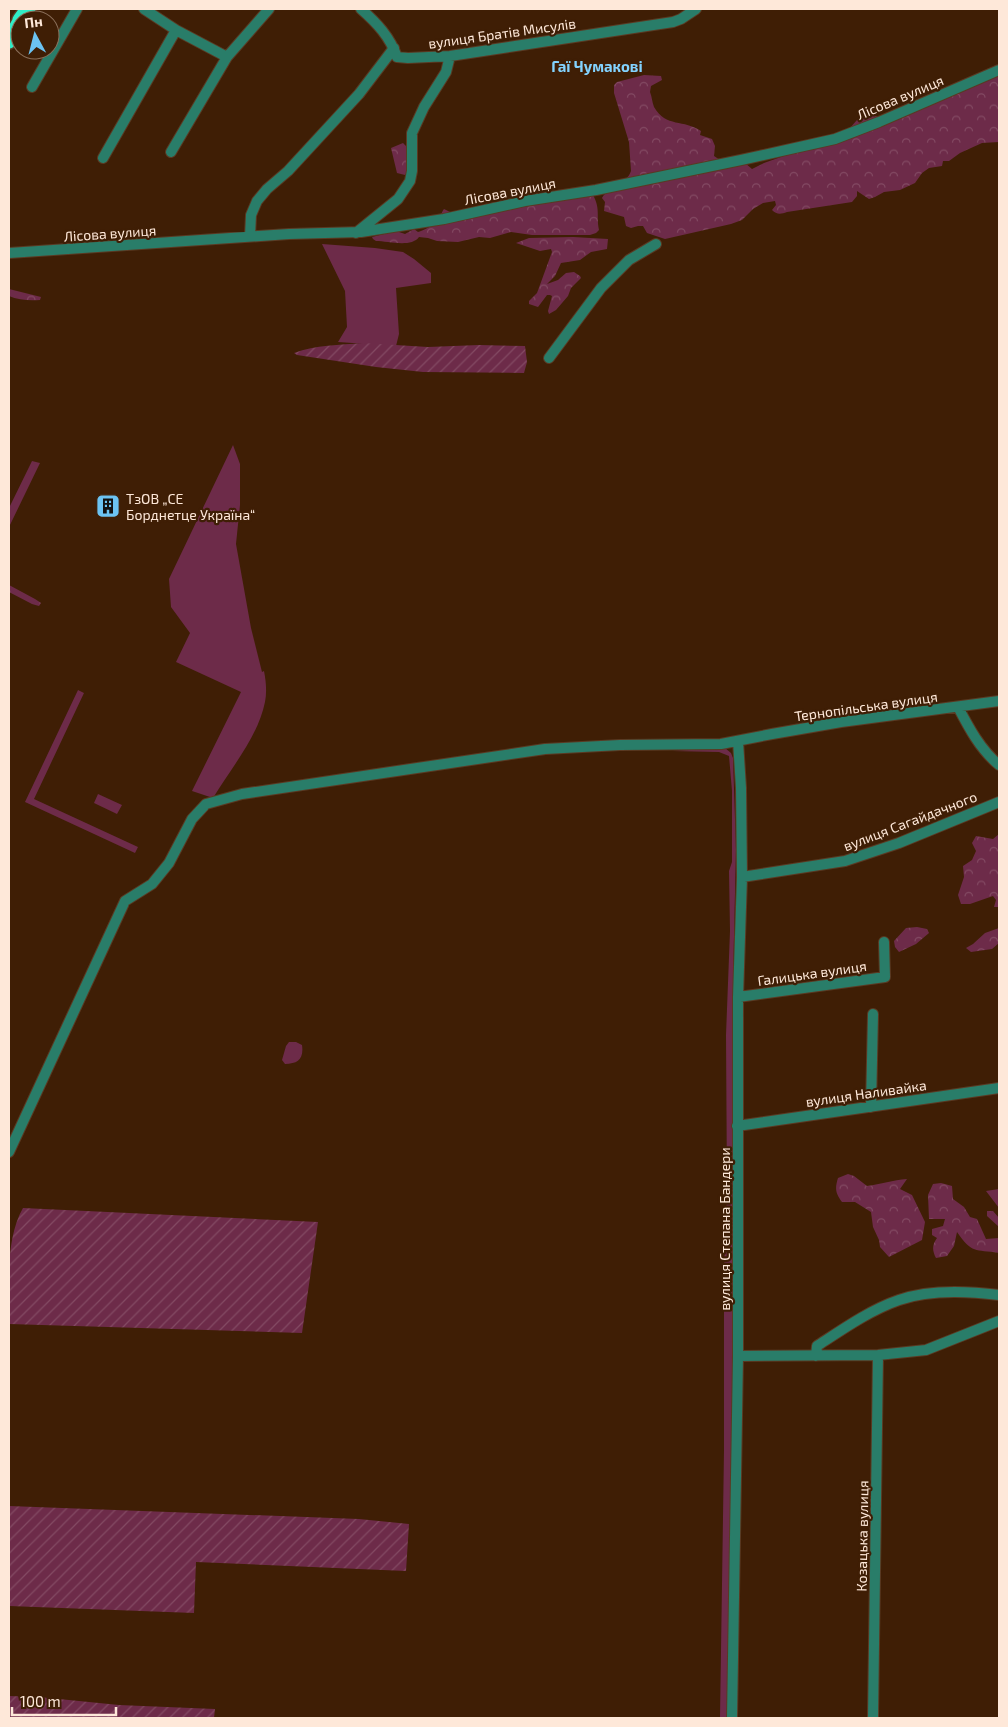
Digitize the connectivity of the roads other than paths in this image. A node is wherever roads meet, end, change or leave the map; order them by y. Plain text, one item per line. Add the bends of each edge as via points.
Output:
1 (77, 9) edge
2 (144, 9) edge
3 (270, 9) edge
4 (361, 9) edge
5 (696, 9) edge
6 (176, 30) junction
7 (396, 52) junction
8 (450, 56) junction
9 (227, 57) junction
10 (999, 70) edge
11 (32, 88) dead end
12 (171, 152) dead end
13 (103, 158) dead end
14 (356, 233) junction
15 (250, 236) junction
16 (656, 244) dead end
17 (9, 254) edge
18 (550, 358) dead end
19 (999, 701) edge
20 (958, 707) junction
21 (738, 741) junction
22 (999, 764) edge
23 (999, 802) edge
24 (742, 877) junction
25 (884, 942) dead end
26 (738, 997) junction
27 (873, 1014) dead end
28 (999, 1088) edge
29 (871, 1107) junction
30 (737, 1126) junction
31 (9, 1152) edge
32 (999, 1295) edge
33 (999, 1320) edge
34 (878, 1355) junction
35 (738, 1356) junction
36 (816, 1356) junction
37 (732, 1718) edge
38 (873, 1718) edge

1 - 11 street
2 - 6 street
3 - 9 street
4 - 7 street via 388,37
5 - 8 street, вулиця Братів Мисулів via 673,22
6 - 9 street
6 - 13 street
7 - 8 street, вулиця Братів Мисулів via 408,58
7 - 15 street via 288,171 256,201 251,215
8 - 14 street via 446,72 424,106 412,133 410,181 398,199
9 - 12 street
10 - 14 street, Лісова вулиця via 835,139 596,190
14 - 15 street, Лісова вулиця
15 - 17 street, Лісова вулиця
16 - 18 street via 629,260 601,288
19 - 20 street, Тернопільська вулиця
20 - 21 street, Тернопільська вулиця via 850,720
20 - 22 street via 984,751
21 - 24 street, вулиця Степана Бандери
21 - 31 street, Тернопільська вулиця via 694,746 545,749 242,794 206,804 192,820 169,863 152,884 125,901
23 - 24 street, вулиця Сагайдачного via 845,861
24 - 26 street, вулиця Степана Бандери
25 - 26 street, Галицька вулиця via 886,977
26 - 30 street, вулиця Степана Бандери
27 - 29 street
28 - 29 street, вулиця Наливайка
29 - 30 street, вулиця Наливайка
30 - 35 street, вулиця Степана Бандери
32 - 36 street via 935,1293 901,1299 843,1328 818,1346
33 - 34 street via 926,1350
34 - 36 street
34 - 38 street, Козацька вулиця
35 - 36 street
35 - 37 street, вулиця Степана Бандери

